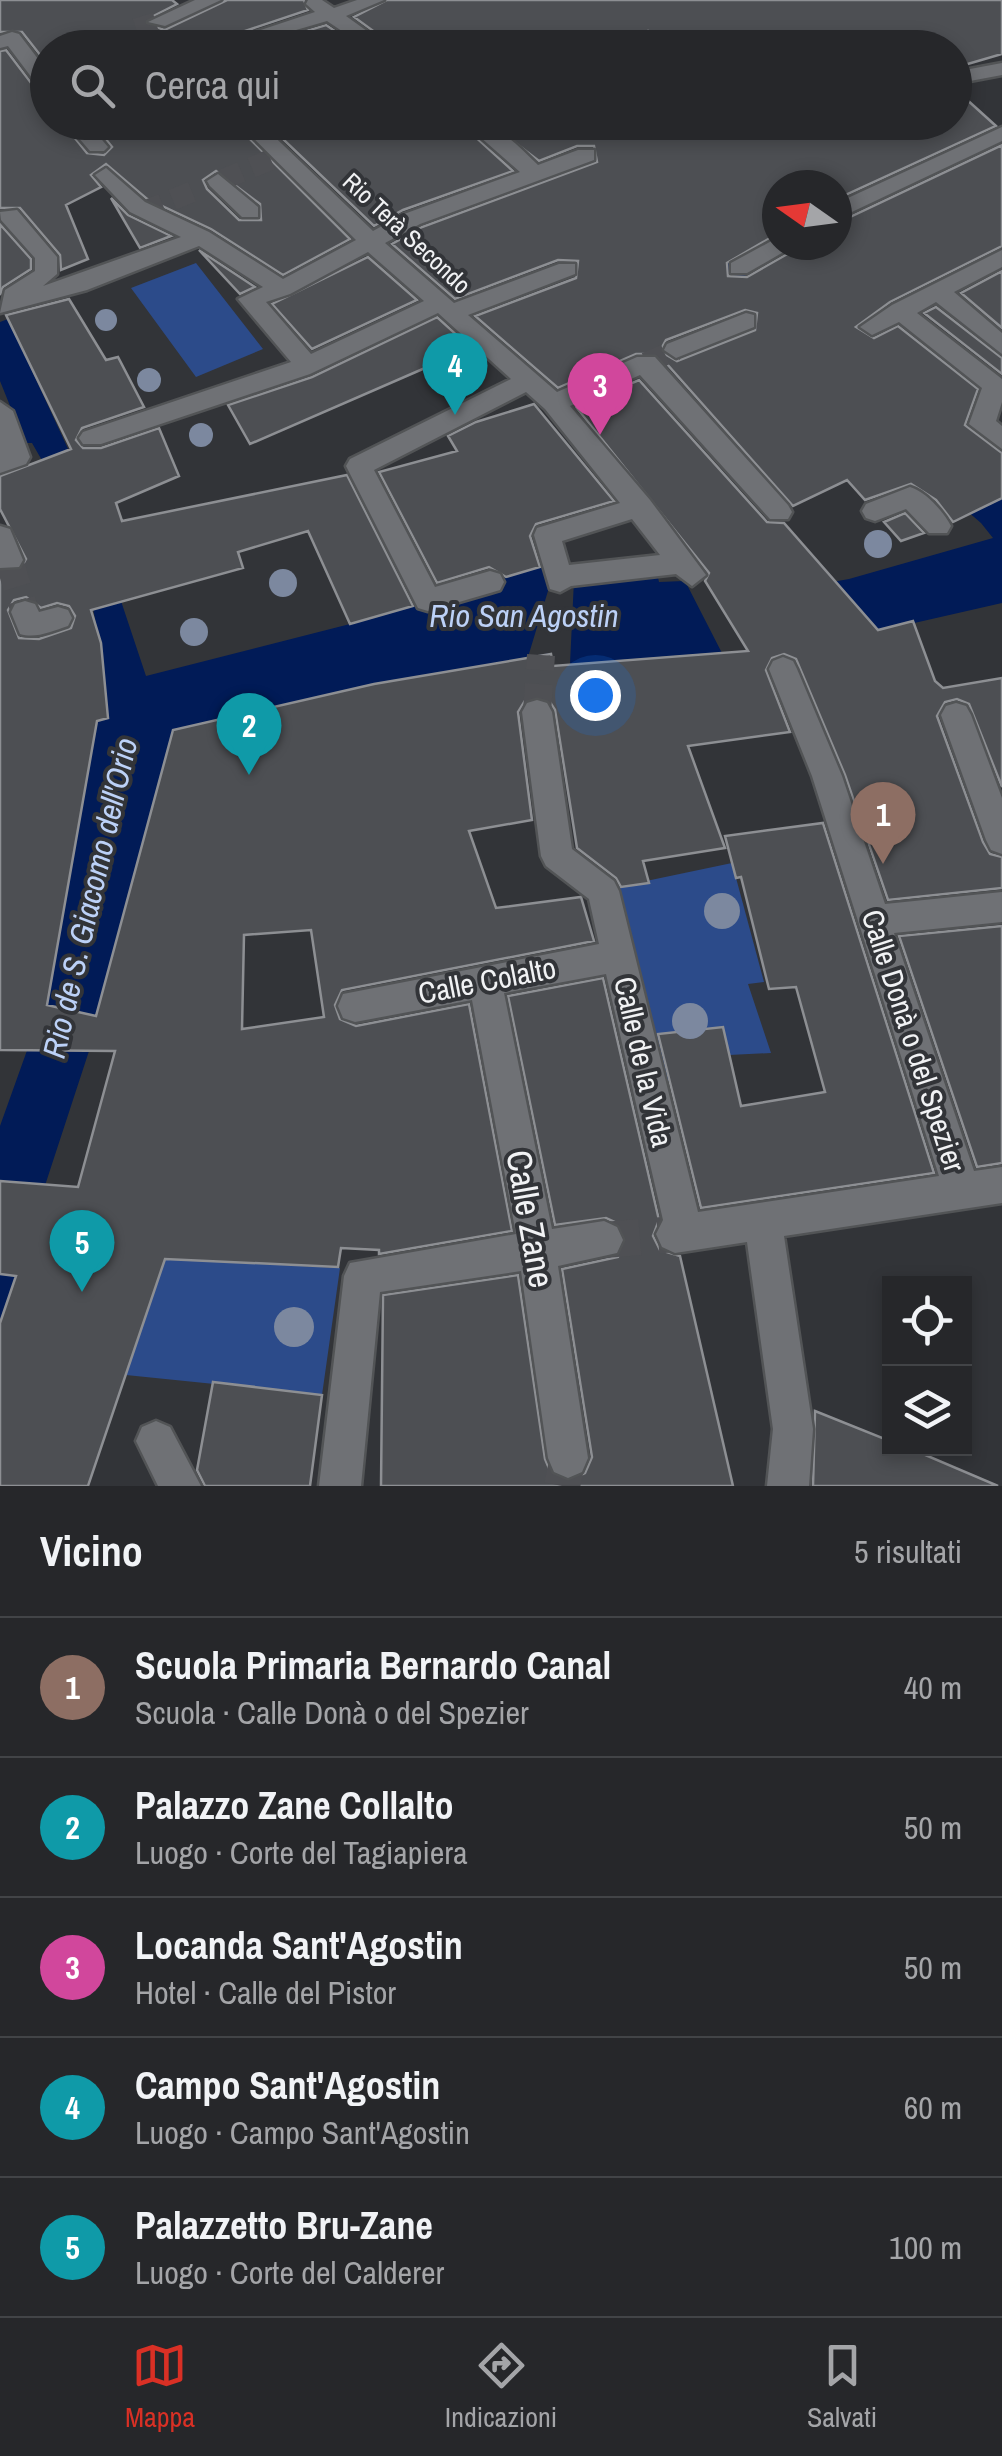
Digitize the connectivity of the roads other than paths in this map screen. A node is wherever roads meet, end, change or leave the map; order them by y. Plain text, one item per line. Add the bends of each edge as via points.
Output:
1 (212, 0) edge
2 (308, 0) edge
3 (374, 0) edge
4 (331, 14) junction
5 (158, 22) tunnel mouth
6 (276, 30) edge
7 (354, 30) edge
8 (0, 42) edge
9 (30, 62) edge
10 (1002, 69) edge
11 (972, 75) edge
12 (1002, 134) edge
13 (91, 140) edge
14 (266, 140) edge
15 (500, 140) edge
16 (97, 147) dead end
17 (586, 155) dead end
18 (532, 172) junction
19 (106, 175) dead end
20 (196, 190) tunnel mouth
21 (852, 205) edge
22 (143, 212) junction
23 (250, 212) dead end
24 (9, 216) dead end
25 (201, 237) junction
26 (372, 243) junction
27 (177, 246) junction
28 (762, 255) edge
29 (1002, 257) edge
30 (739, 268) dead end
31 (567, 269) dead end
32 (256, 272) junction
33 (284, 288) junction
34 (938, 291) junction
35 (250, 299) junction
36 (0, 304) edge
37 (447, 307) junction
38 (900, 311) junction
39 (746, 322) dead end
40 (872, 327) dead end
41 (1002, 346) edge
42 (676, 350) tunnel mouth
43 (307, 365) junction
44 (528, 381) junction
45 (554, 404) junction
46 (0, 411) edge
47 (92, 438) dead end
48 (1002, 440) edge
49 (9, 461) edge
50 (641, 507) junction
51 (875, 511) dead end
52 (780, 512) dead end
53 (938, 526) dead end
54 (490, 582) dead end
55 (25, 612) dead end
56 (58, 618) dead end
57 (783, 669) dead end
58 (536, 712) tunnel mouth
59 (956, 715) dead end
60 (1002, 840) edge
61 (1002, 907) edge
62 (874, 920) junction
63 (618, 956) junction
64 (485, 981) junction
65 (355, 1006) dead end
66 (1002, 1185) edge
67 (962, 1188) junction
68 (764, 1221) junction
69 (604, 1240) tunnel mouth
70 (538, 1248) junction
71 (156, 1440) dead end
72 (568, 1458) tunnel mouth
73 (180, 1486) edge
74 (340, 1486) edge
75 (788, 1486) edge

1 - 5 street
2 - 4 street
3 - 4 street
4 - 6 street
4 - 7 street
8 - 9 street via 12,38
10 - 11 street
12 - 21 street
13 - 16 street
14 - 26 street, Rio Terà Secondo
15 - 18 street
17 - 18 street
18 - 26 street via 412,219
19 - 22 street
20 - 23 street via 220,180
22 - 25 street
22 - 27 street
24 - 36 street via 46,258 46,274
25 - 27 street
25 - 32 street
26 - 33 street
26 - 37 street, Rio Terà Secondo
27 - 36 street via 79,285
28 - 30 street
29 - 34 street
31 - 37 street
32 - 33 street
32 - 35 street
33 - 35 street
34 - 38 street
34 - 41 street
35 - 43 street
37 - 43 street
37 - 44 street, Rio Terà Secondo
38 - 40 street
38 - 48 street via 995,386 982,424
39 - 42 street
43 - 47 street
44 - 45 street, Rio Terà Secondo
44 - 54 street via 359,466 428,600
45 - 50 street, Rio Terà Secondo
45 - 52 street via 645,363
46 - 49 street
50 - 50 street, Rio Terà Secondo via 547,534 560,579 688,569
51 - 53 street via 910,497
55 - 56 street via 30,626
57 - 62 street, Calle Donà o del Spezier
58 - 63 street, Calle de la Vida via 557,856 603,891
59 - 60 street
61 - 62 street
62 - 67 street, Calle Donà o del Spezier
63 - 64 street, Calle Colalto
63 - 68 street, Calle de la Vida via 686,1232
64 - 65 street, Calle Colalto
64 - 70 street, Calle Zane
66 - 67 street
67 - 68 street
68 - 75 street via 793,1429
69 - 70 street
70 - 72 street, Calle Zane
70 - 74 street via 364,1276
71 - 73 street

